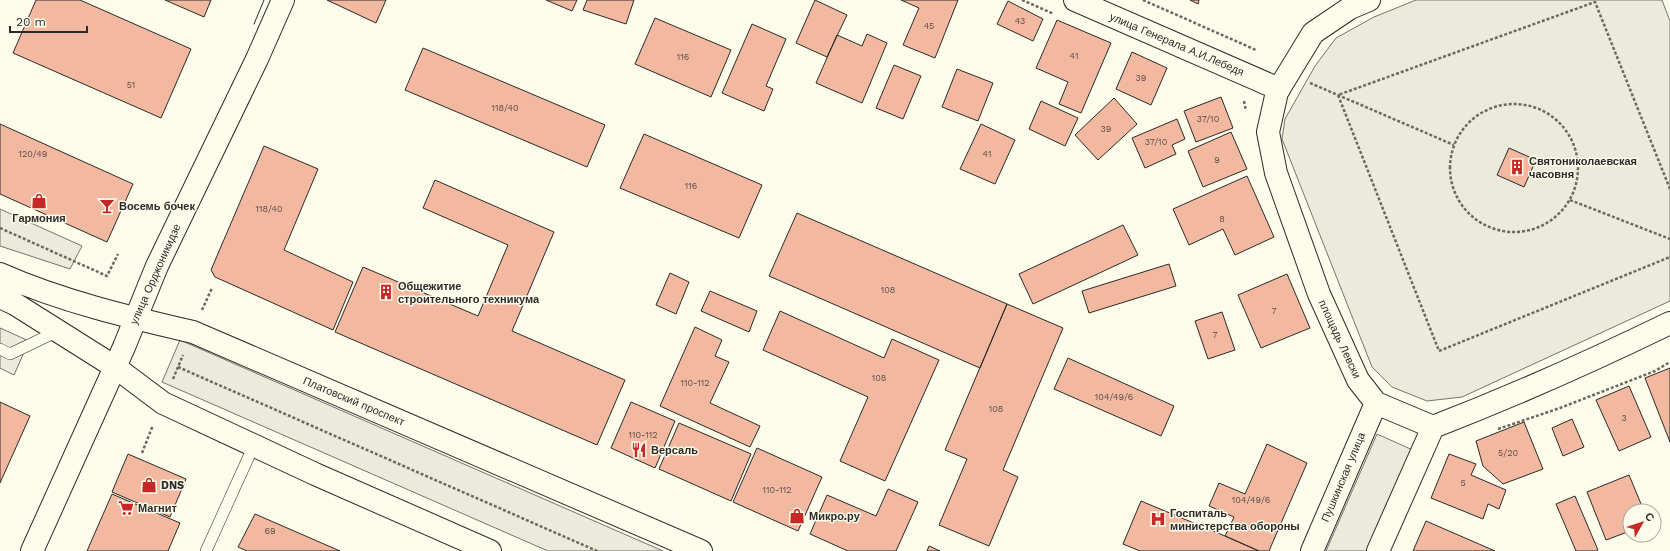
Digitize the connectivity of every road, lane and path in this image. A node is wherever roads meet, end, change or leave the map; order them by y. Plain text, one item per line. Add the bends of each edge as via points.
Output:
1 (283, 0) edge
2 (1075, 0) edge
3 (1369, 0) edge
4 (1279, 89) junction
5 (1242, 94) dead end
6 (1248, 117) dead end
7 (1670, 189) edge
8 (1570, 200) junction
9 (0, 228) edge
10 (1670, 239) edge
11 (118, 254) dead end
12 (1670, 257) edge
13 (0, 274) edge
14 (0, 297) edge
15 (135, 319) junction
16 (1670, 323) edge
17 (58, 331) junction
18 (193, 332) junction
19 (0, 349) edge
20 (1670, 362) edge
21 (114, 367) junction
22 (178, 367) junction
23 (163, 403) junction
24 (1376, 403) junction
25 (1433, 427) junction
26 (1495, 430) dead end
27 (254, 445) junction
28 (142, 453) dead end
29 (32, 551) edge
30 (206, 551) edge
31 (490, 551) edge
32 (597, 551) edge
33 (701, 551) edge
34 (1312, 551) edge
35 (1378, 551) edge

1 - 15 main road, улица Орджоникидзе via 157,266
2 - 4 main road, улица Генерала А.И.Лебедя
3 - 4 main road, площадь Левски via 1350,8 1313,33
4 - 24 main road, площадь Левски via 1268,132 1276,173 1319,294 1358,380
5 - 6 path
7 - 12 path via 1595,2 1338,95 1439,350
8 - 8 path via 1577,181 1578,168 1573,142 1562,125 1542,109 1505,104 1485,110 1468,123 1456,140 1450,160 1451,181 1459,201 1473,217 1491,228 1509,232 1527,231 1544,225 1559,214
8 - 10 path
9 - 11 path via 107,276
13 - 15 main road, Платовский проспект
14 - 17 main road
15 - 18 main road, Платовский проспект
15 - 21 main road, улица Орджоникидзе
16 - 25 main road via 1607,354
17 - 19 lane via 10,354
17 - 21 main road
18 - 22 path
18 - 33 main road, Платовский проспект
20 - 26 path via 1655,371 1560,408
21 - 23 main road
21 - 29 main road, улица Орджоникидзе
22 - 23 path
22 - 32 path
23 - 27 main road
23 - 28 path
24 - 25 main road, площадь Левски
24 - 34 main road, Пушкинская улица
25 - 35 main road
27 - 30 lane
27 - 31 main road

